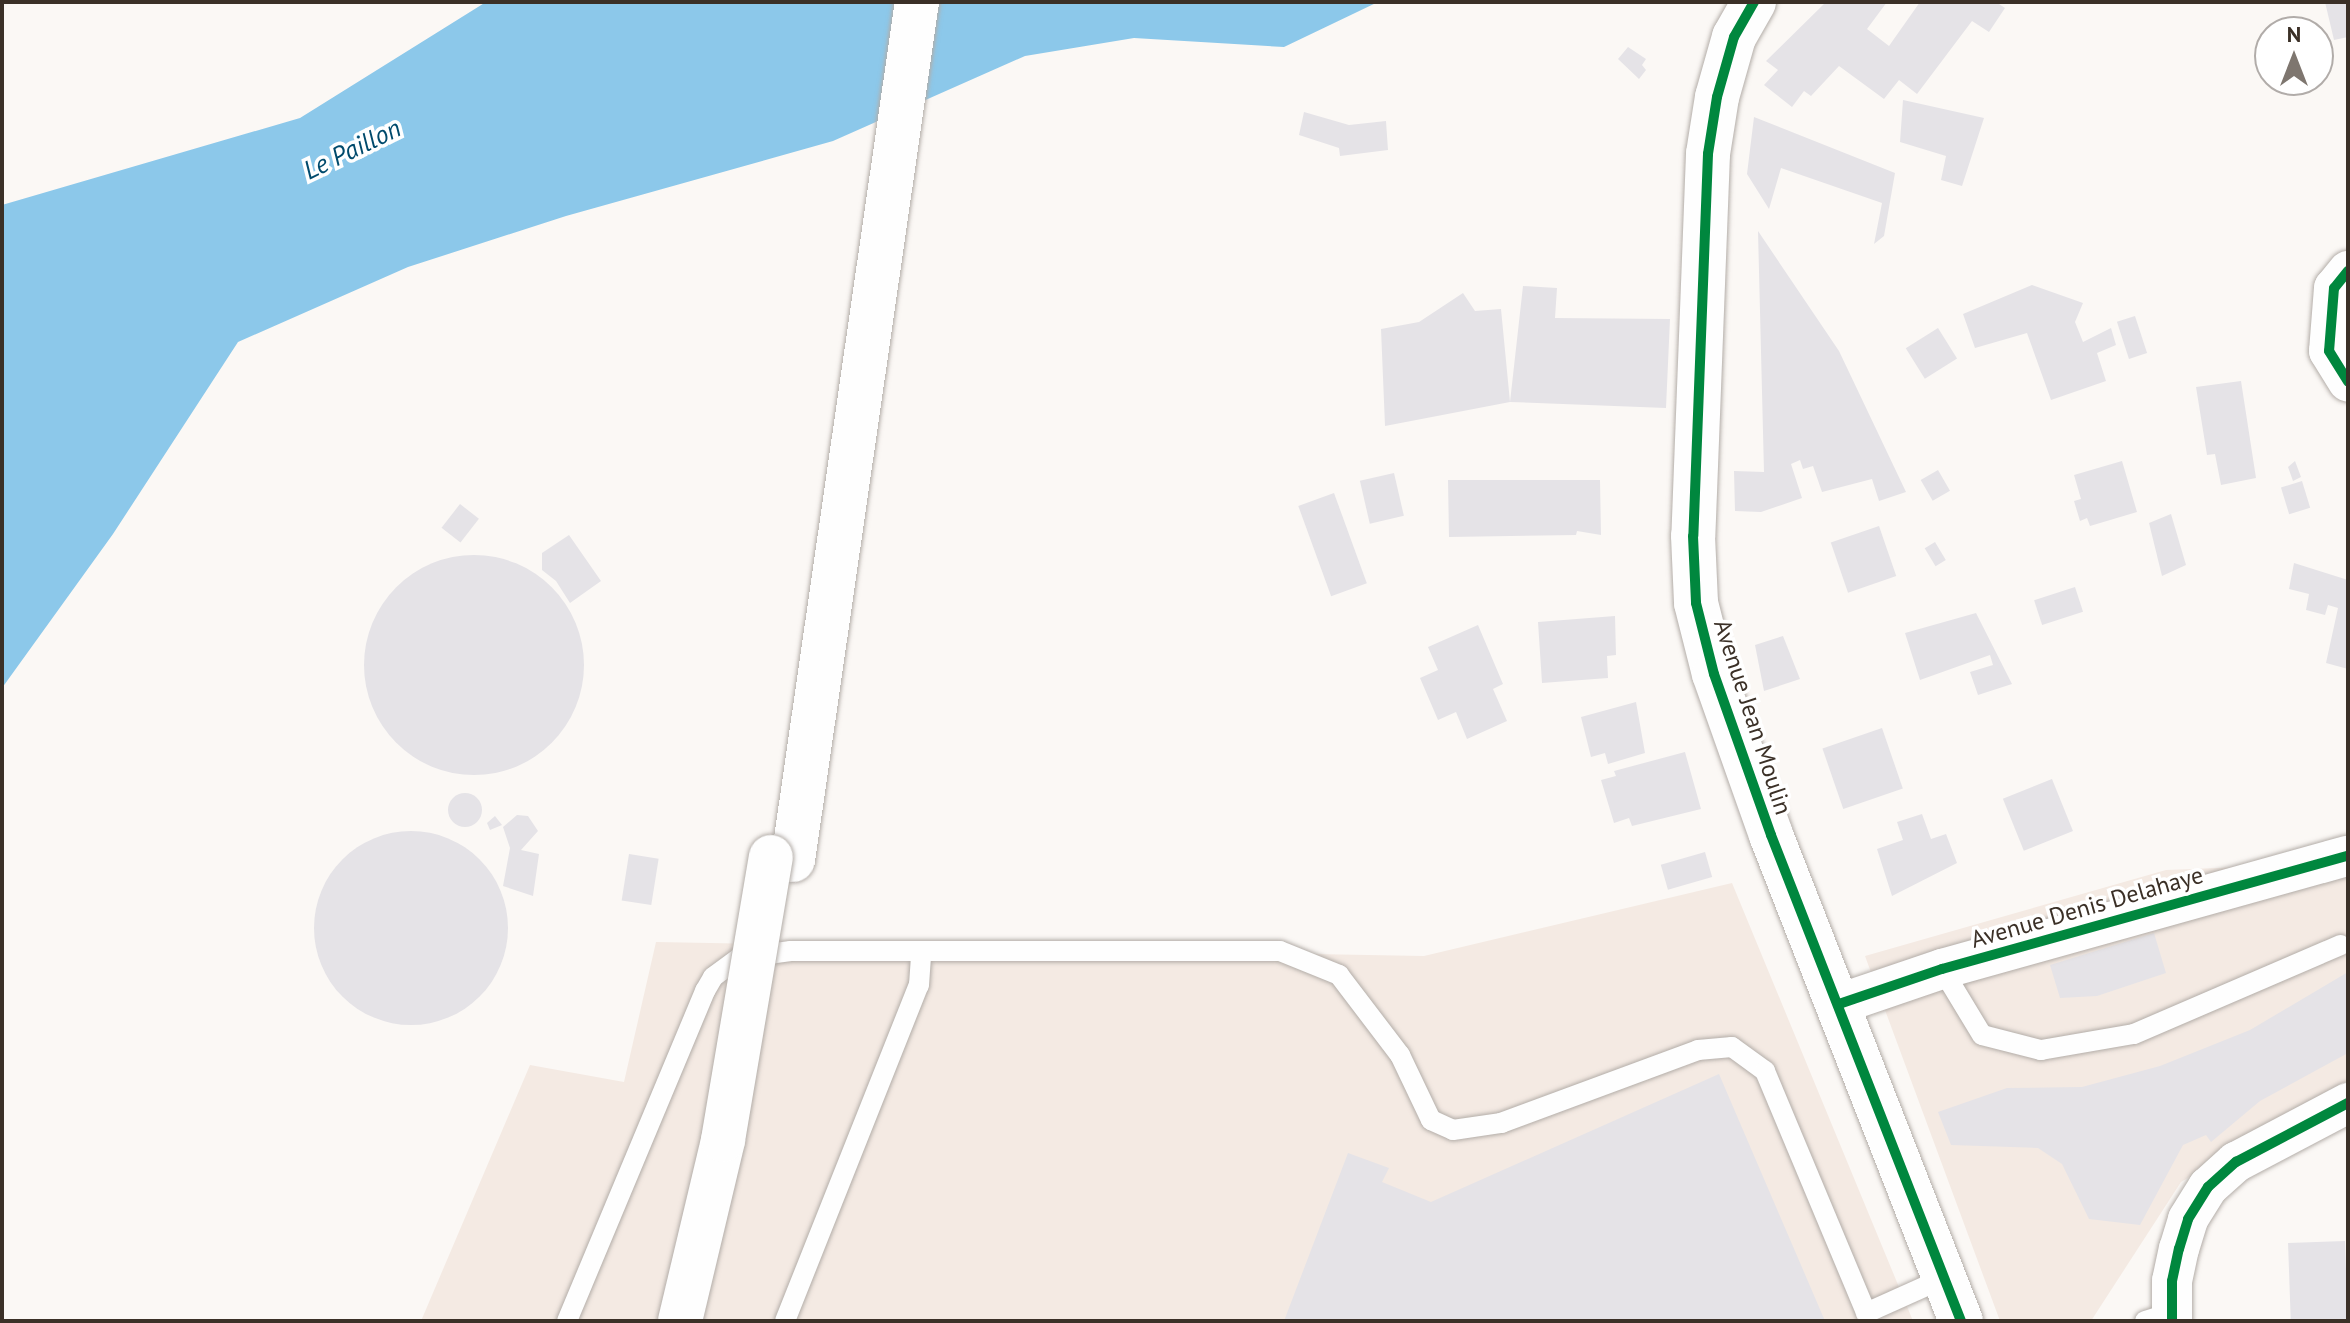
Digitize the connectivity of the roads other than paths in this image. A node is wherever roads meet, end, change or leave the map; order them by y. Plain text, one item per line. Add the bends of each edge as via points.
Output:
1 (892, 2) edge
2 (917, 2) edge
3 (1754, 2) edge
4 (880, 174) junction
5 (2348, 271) edge
6 (2348, 382) edge
7 (2348, 856) edge
8 (782, 858) junction
9 (2341, 945) dead end
10 (921, 953) junction
11 (1942, 969) junction
12 (1839, 1004) junction
13 (2348, 1103) edge
14 (1944, 1278) junction
15 (2163, 1318) edge
16 (567, 1321) edge
17 (680, 1321) edge
18 (705, 1321) edge
19 (785, 1321) edge
20 (1961, 1321) edge

1 - 4 main road
2 - 4 main road
3 - 12 main road, Avenue Jean Moulin via 1725,67 1708,154 1693,536 1696,603 1714,674 1771,835
4 - 8 main road
5 - 6 street via 2334,288 2329,351
7 - 11 street, Avenue Denis Delahaye
8 - 17 main road, bridge
8 - 18 main road via 766,1042
9 - 11 lane via 2134,1034 2041,1050 1982,1035
10 - 14 lane via 1242,948 1312,960 1346,984 1400,1055 1431,1120 1453,1130 1501,1123 1698,1050 1732,1047 1765,1071 1866,1313
10 - 16 lane via 791,951 739,958 713,977
10 - 19 lane via 919,985
11 - 12 street, Avenue Denis Delahaye
12 - 14 main road, Avenue Jean Moulin
13 - 15 street via 2236,1162 2208,1187 2188,1219
14 - 20 main road, Avenue Jean Moulin

